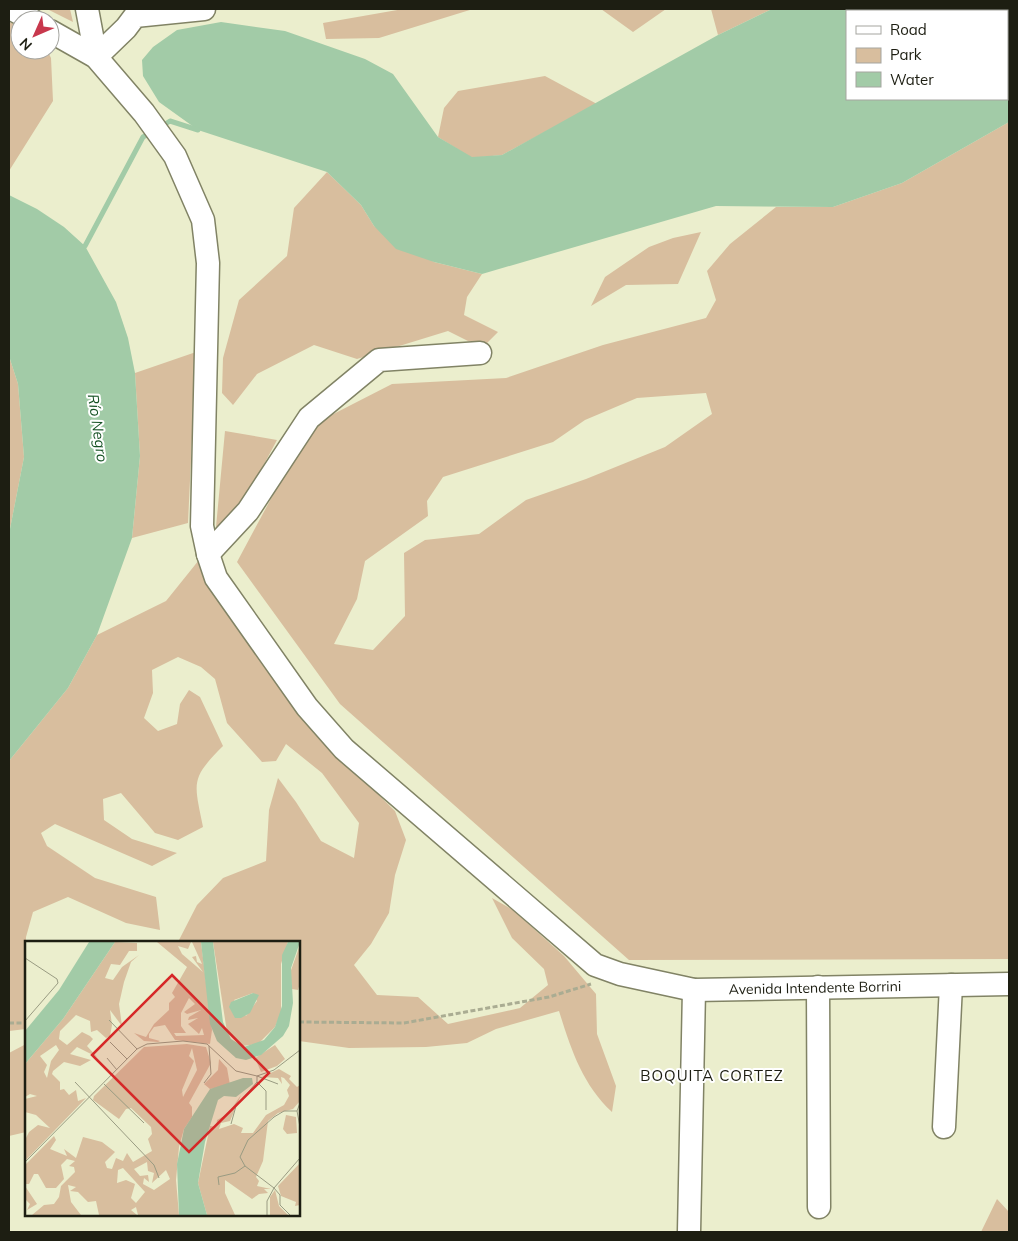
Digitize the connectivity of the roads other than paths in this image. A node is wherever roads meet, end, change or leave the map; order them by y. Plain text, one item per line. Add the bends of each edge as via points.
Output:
1 (87, 9) edge
2 (204, 9) edge
3 (135, 12) edge
4 (60, 37) edge
5 (96, 57) junction
6 (480, 353) dead end
7 (208, 554) junction
8 (1009, 984) edge
9 (951, 985) junction
10 (818, 987) junction
11 (694, 990) junction
12 (944, 1127) dead end
13 (819, 1207) dead end
14 (689, 1232) edge

1 - 5 street
2 - 3 street
3 - 5 street via 126,28
4 - 5 street
5 - 7 street, Avenida Intendente Borrini via 175,156 203,220 208,263 202,526
6 - 7 street via 379,360 309,418 248,511
7 - 11 street, Avenida Intendente Borrini via 216,578 307,707 344,749 595,965 620,974
8 - 9 street, Avenida Intendente Borrini
9 - 10 street, Avenida Intendente Borrini
9 - 12 street
10 - 11 street, Avenida Intendente Borrini
10 - 13 street
11 - 14 street

